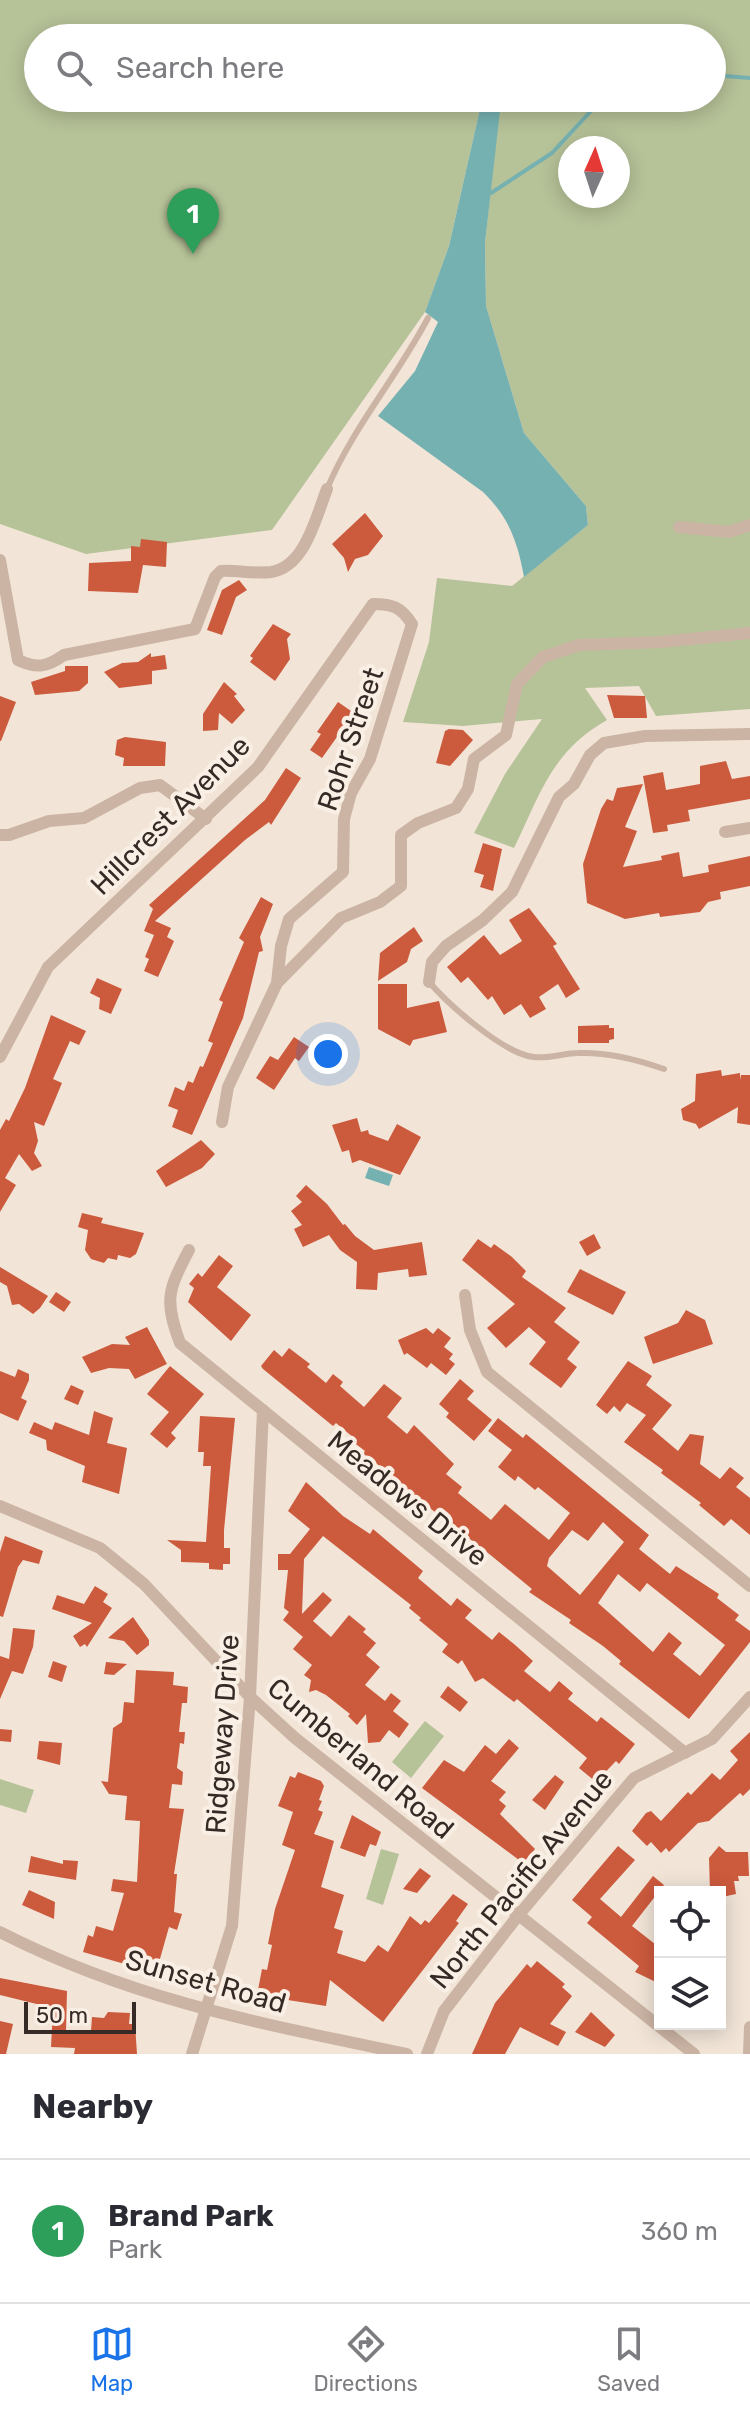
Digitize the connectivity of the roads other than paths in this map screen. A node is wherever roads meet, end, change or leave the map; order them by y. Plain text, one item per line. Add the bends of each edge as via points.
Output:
1 (428, 318) dead end
2 (327, 489) joint
3 (750, 525) edge
4 (679, 527) dead end
5 (0, 560) edge
6 (373, 604) joint
7 (750, 633) edge
8 (750, 734) edge
9 (206, 819) junction
10 (750, 828) edge
11 (725, 832) dead end
12 (0, 835) edge
13 (429, 982) joint
14 (277, 983) junction
15 (0, 1057) edge
16 (664, 1069) dead end
17 (222, 1122) dead end
18 (189, 1250) dead end
19 (465, 1295) dead end
20 (263, 1410) junction
21 (0, 1506) edge
22 (750, 1586) edge
23 (250, 1697) junction
24 (750, 1697) edge
25 (685, 1753) junction
26 (517, 1917) junction
27 (0, 1932) edge
28 (207, 2012) junction
29 (750, 2027) edge
30 (192, 2054) edge
31 (407, 2054) edge
32 (427, 2054) edge
33 (694, 2054) edge
34 (749, 2054) edge

1 - 2 lane via 344,448
2 - 5 street via 306,543 286,568 221,571 195,629 64,655 50,665 34,667 18,660
3 - 4 street via 729,532
6 - 9 street, Hillcrest Avenue via 258,767
6 - 14 street, Rohr Street via 392,604 412,624 370,759 351,793 344,819 343,872 289,919
7 - 14 street via 579,645 543,657 517,684 506,735 474,759 468,789 456,808 401,835 401,886 380,902 341,918
8 - 13 street via 645,736 604,743 559,797 512,892 438,954
9 - 12 street via 160,785 140,788 84,818 49,821
9 - 15 street, Hillcrest Avenue via 48,967
10 - 11 street
13 - 16 lane via 456,1013 509,1050 535,1058 579,1053 625,1057
14 - 17 street, Rohr Street via 228,1087
18 - 20 street, Meadows Drive via 170,1286 169,1313 180,1343
19 - 22 street via 470,1330 487,1372
20 - 23 street, Ridgeway Drive
20 - 25 street, Meadows Drive
21 - 23 street, Cumberland Road via 100,1548 144,1584
23 - 26 street, Cumberland Road
23 - 28 street, Ridgeway Drive via 232,1926
24 - 25 street, North Pacific Avenue via 712,1739
25 - 26 street, North Pacific Avenue via 634,1778
26 - 32 street, North Pacific Avenue via 444,2011
26 - 33 street, Cumberland Road
27 - 28 street, Sunset Road via 60,1963
28 - 30 street, Ridgeway Drive
28 - 31 street, Sunset Road
29 - 34 street

